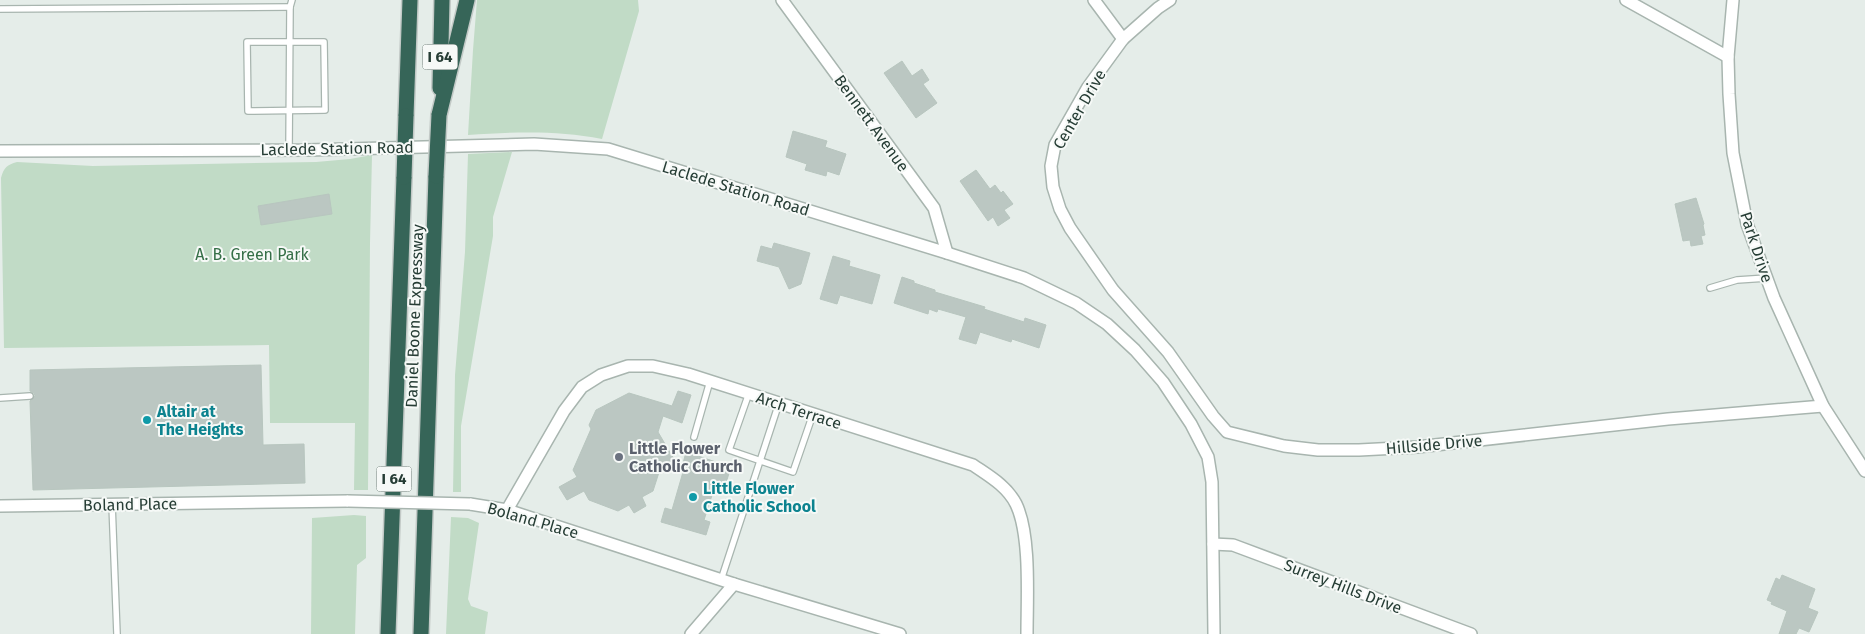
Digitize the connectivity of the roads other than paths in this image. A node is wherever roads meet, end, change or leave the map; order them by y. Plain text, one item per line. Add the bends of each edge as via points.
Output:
1 (50, 0) edge
2 (94, 0) edge
3 (142, 0) edge
4 (292, 0) edge
5 (403, 0) edge
6 (410, 0) edge
7 (442, 0) edge
8 (467, 0) edge
9 (782, 0) edge
10 (1094, 0) edge
11 (1170, 0) edge
12 (1626, 0) edge
13 (1733, 0) edge
14 (142, 7) junction
15 (290, 7) junction
16 (0, 8) edge
17 (52, 8) junction
18 (95, 8) junction
19 (409, 34) junction
20 (1123, 39) junction
21 (290, 42) junction
22 (1728, 57) junction
23 (290, 110) junction
24 (439, 114) junction
25 (289, 150) junction
26 (0, 151) edge
27 (947, 253) junction
28 (1767, 278) junction
29 (1710, 288) dead end
30 (1113, 290) joint
31 (710, 381) junction
32 (749, 393) junction
33 (30, 396) dead end
34 (0, 398) edge
35 (779, 403) junction
36 (1823, 406) junction
37 (812, 414) junction
38 (694, 437) dead end
39 (760, 461) junction
40 (1865, 471) edge
41 (112, 504) junction
42 (0, 506) edge
43 (507, 510) junction
44 (1213, 544) junction
45 (721, 580) junction
46 (734, 584) junction
47 (886, 632) edge
48 (117, 634) edge
49 (388, 634) edge
50 (421, 634) edge
51 (691, 634) edge
52 (900, 634) edge
53 (1027, 634) edge
54 (1214, 634) edge
55 (1471, 634) edge

1 - 17 lane
2 - 18 lane
3 - 14 lane
4 - 15 lane
5 - 19 highway
6 - 19 highway, Daniel Boone Expressway / I 64
7 - 24 highway, Daniel Boone Expressway / I 64
8 - 24 highway
9 - 27 street, Bennett Avenue via 934,208
10 - 20 street
11 - 20 street, Center Drive
12 - 22 street
13 - 22 street, Park Drive
14 - 15 lane
14 - 18 lane
15 - 21 lane
16 - 17 lane
17 - 18 lane
19 - 49 highway, Daniel Boone Expressway / I 64, bridge
20 - 30 street, Center Drive via 1088,87 1055,145 1051,166 1052,187 1060,208
21 - 23 lane
21 - 23 lane via 324,42 325,110
21 - 23 lane via 248,42 248,111
22 - 28 street, Park Drive via 1734,152 1747,224
23 - 25 lane
24 - 50 highway, Daniel Boone Expressway / I 64, bridge
25 - 26 street, Laclede Station Road
25 - 27 street, Laclede Station Road via 534,144 608,149
27 - 44 street, Laclede Station Road via 1024,278 1076,303 1107,324 1136,350 1163,382 1208,457 1212,482
28 - 29 lane via 1738,280
28 - 36 street, Park Drive
30 - 36 street, Hillside Drive via 1168,352 1227,432 1284,446 1318,450 1417,447 1668,419
31 - 32 street, Arch Terrace
31 - 38 lane
31 - 43 street, Arch Terrace via 653,366 628,366 600,375 582,387 564,411
32 - 35 street, Arch Terrace
32 - 39 lane via 730,450
33 - 34 lane
35 - 37 street, Arch Terrace
35 - 39 lane
36 - 40 street, Park Drive
37 - 39 lane via 794,472
37 - 53 street, Arch Terrace via 973,465 1000,483 1015,503 1025,535
39 - 45 lane
41 - 42 street, Boland Place
41 - 43 street, Boland Place, bridge via 348,501 470,504
41 - 48 lane
43 - 45 street, Boland Place
44 - 54 street, Laclede Station Road
44 - 55 street, Surrey Hills Drive via 1233,545
45 - 46 street, Boland Place
46 - 47 street, Boland Place
46 - 51 street
47 - 52 street, Boland Place

